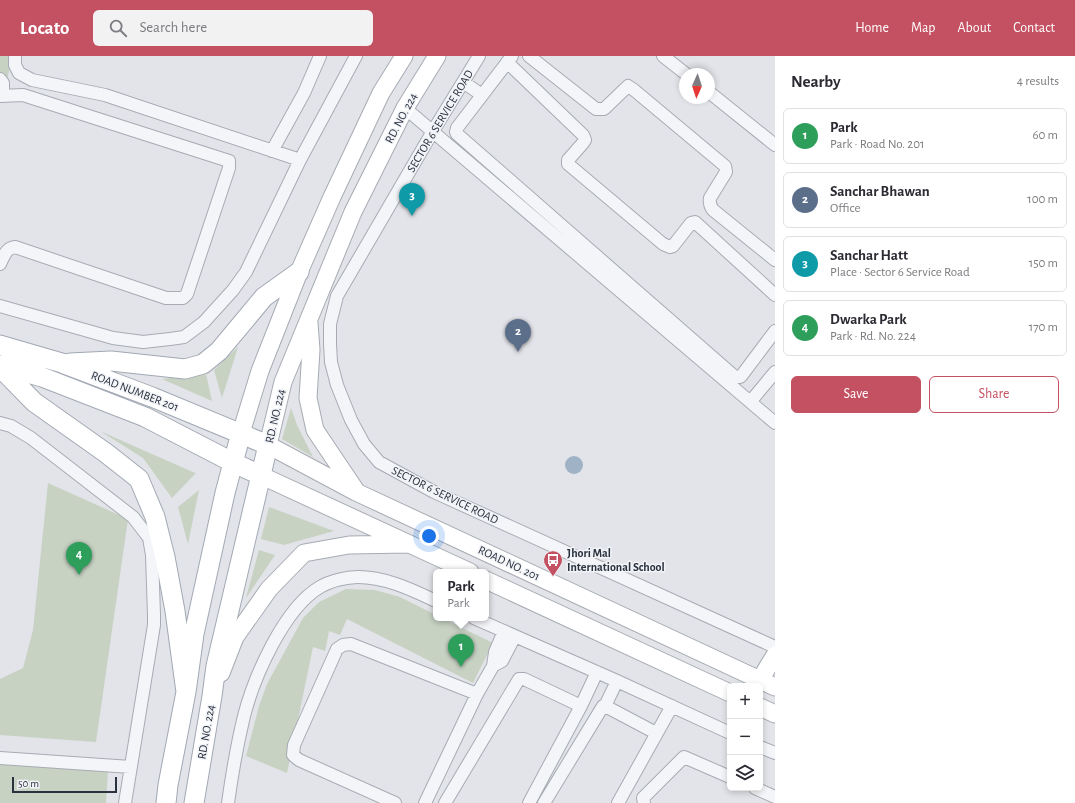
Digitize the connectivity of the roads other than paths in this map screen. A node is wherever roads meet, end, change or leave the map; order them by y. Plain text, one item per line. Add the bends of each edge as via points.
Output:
1 (15, 56) edge
2 (320, 56) edge
3 (356, 56) edge
4 (404, 56) edge
5 (437, 56) edge
6 (479, 56) edge
7 (529, 56) edge
8 (663, 56) edge
9 (510, 59) edge
10 (679, 69) edge
11 (0, 79) edge
12 (463, 82) junction
13 (1, 95) edge
14 (482, 95) junction
15 (715, 97) edge
16 (404, 108) junction
17 (433, 130) junction
18 (775, 145) edge
19 (272, 151) junction
20 (300, 160) junction
21 (775, 260) edge
22 (0, 264) edge
23 (299, 272) junction
24 (775, 295) edge
25 (0, 306) edge
26 (308, 319) junction
27 (773, 337) edge
28 (0, 345) edge
29 (62, 363) junction
30 (0, 366) edge
31 (775, 372) edge
32 (750, 401) junction
33 (0, 423) edge
34 (775, 423) edge
35 (241, 434) junction
36 (268, 445) junction
37 (234, 463) junction
38 (260, 474) junction
39 (356, 492) junction
40 (409, 544) junction
41 (463, 569) edge
42 (489, 581) edge
43 (433, 600) edge
44 (481, 621) edge
45 (509, 634) junction
46 (775, 647) edge
47 (775, 655) edge
48 (598, 672) junction
49 (617, 681) junction
50 (768, 683) edge
51 (186, 692) junction
52 (727, 692) edge
53 (478, 694) junction
54 (212, 696) junction
55 (581, 706) junction
56 (605, 706) junction
57 (672, 706) junction
58 (763, 708) edge
59 (775, 714) edge
60 (727, 732) edge
61 (656, 733) junction
62 (763, 747) edge
63 (775, 753) edge
64 (0, 758) edge
65 (131, 766) junction
66 (727, 776) edge
67 (762, 791) edge
68 (775, 797) edge
69 (125, 803) edge
70 (166, 803) edge
71 (194, 803) edge
72 (228, 803) edge
73 (395, 803) edge
74 (425, 803) edge
75 (445, 803) edge
76 (529, 803) edge
77 (544, 803) edge
78 (618, 803) edge
79 (644, 803) edge

1 - 19 street via 15,65 19,73 32,80 105,95
2 - 19 street via 304,93
3 - 20 street
4 - 23 main road via 381,93
5 - 16 main road, RD. NO. 224
6 - 12 street, SECTOR 6 SERVICE ROAD
7 - 21 street via 596,109 604,109 628,86 634,90 725,166 726,172 710,198 710,207
8 - 10 street
9 - 14 street
9 - 24 street via 584,135 585,140 568,160 568,164 663,244 673,246 691,223 695,222
11 - 13 street via 3,83
12 - 14 street
12 - 17 street, SECTOR 6 SERVICE ROAD
13 - 22 street via 23,95 229,161 229,168 187,294 182,298 166,298 15,247 7,250
14 - 27 street via 457,128 457,134 734,376 742,375
15 - 18 street
16 - 17 street
16 - 26 main road, RD. NO. 224 via 353,212
17 - 32 street
17 - 46 street, SECTOR 6 SERVICE ROAD via 337,296 333,308 330,324 331,362 351,420 364,444 379,462 434,492
19 - 20 street
20 - 25 street via 246,272 204,322 184,336 143,342 113,338
23 - 29 main road via 264,297 219,351 203,364 185,369 111,361
23 - 35 main road via 260,371
26 - 36 main road, RD. NO. 224 via 283,382
26 - 39 main road via 311,350 308,398 315,430
28 - 29 main road, ROAD NUMBER 201
29 - 35 main road, ROAD NUMBER 201
30 - 37 main road, ROAD NUMBER 201 via 42,377 145,417
30 - 51 main road via 34,402 139,479 155,517 165,556
31 - 32 street
32 - 34 street
33 - 65 street via 11,426 31,438 128,512 148,538 152,555 154,615
35 - 36 main road, ROAD NUMBER 201
35 - 37 main road
36 - 38 main road, RD. NO. 224
36 - 39 main road, ROAD NO. 201
37 - 38 main road, ROAD NUMBER 201
37 - 51 main road via 194,634
38 - 40 main road, ROAD NO. 201
38 - 54 main road, RD. NO. 224 via 216,666
39 - 50 main road, ROAD NO. 201
40 - 41 main road, ROAD NO. 201
40 - 54 main road via 349,545 304,553 269,589 235,637
42 - 52 main road, ROAD NO. 201
43 - 72 street via 402,586 358,577 321,587 309,596 292,613 254,686 239,741
44 - 45 street
45 - 48 street
45 - 53 street via 502,661 493,666
47 - 50 main road
48 - 49 street
48 - 55 street
49 - 56 street
49 - 57 street
51 - 70 main road
53 - 73 street via 351,644 338,649 294,746 293,754 299,760
53 - 74 street
54 - 71 main road, RD. NO. 224
55 - 75 street via 519,679
55 - 76 street
56 - 61 street
56 - 77 street via 601,708
57 - 60 street
57 - 61 street
58 - 59 main road
61 - 78 street
62 - 63 street
64 - 65 street
65 - 69 street
66 - 79 street via 684,757 643,798
67 - 68 street

